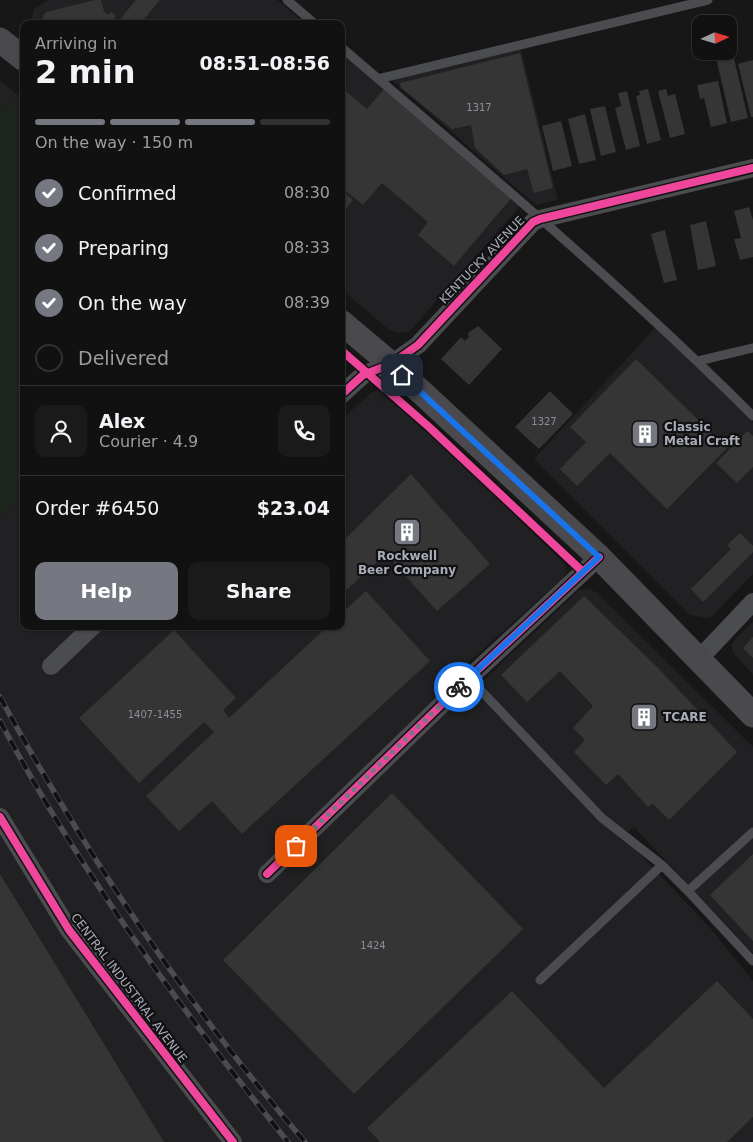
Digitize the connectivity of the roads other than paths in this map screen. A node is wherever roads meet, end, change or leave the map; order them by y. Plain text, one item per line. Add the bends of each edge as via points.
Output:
1 (287, 0) edge
2 (708, 0) edge
3 (310, 20) edge
4 (0, 40) edge
5 (345, 50) edge
6 (20, 56) edge
7 (378, 79) junction
8 (753, 168) edge
9 (540, 218) junction
10 (345, 325) edge
11 (753, 348) edge
12 (698, 361) junction
13 (390, 364) junction
14 (345, 391) edge
15 (753, 416) edge
16 (599, 557) junction
17 (753, 602) edge
18 (89, 630) edge
19 (699, 659) junction
20 (51, 666) dead end
21 (469, 678) junction
22 (753, 715) edge
23 (0, 817) edge
24 (753, 832) edge
25 (662, 865) junction
26 (268, 874) dead end
27 (688, 891) junction
28 (753, 961) edge
29 (540, 980) dead end
30 (233, 1142) edge

1 - 3 lane
2 - 7 lane
4 - 6 main road
5 - 7 lane
7 - 9 lane
8 - 9 street, KENTUCKY AVENUE
9 - 12 lane
9 - 13 street, KENTUCKY AVENUE via 528,226 418,345
10 - 13 main road
11 - 12 lane
12 - 15 lane
13 - 14 street, KENTUCKY AVENUE via 363,375
13 - 16 main road
16 - 19 main road
16 - 21 street
17 - 19 street
18 - 20 street
19 - 22 main road
21 - 25 lane via 602,818
21 - 26 street
23 - 30 street, CENTRAL INDUSTRIAL AVENUE via 69,930
24 - 27 lane
25 - 27 lane
25 - 29 lane
27 - 28 lane

